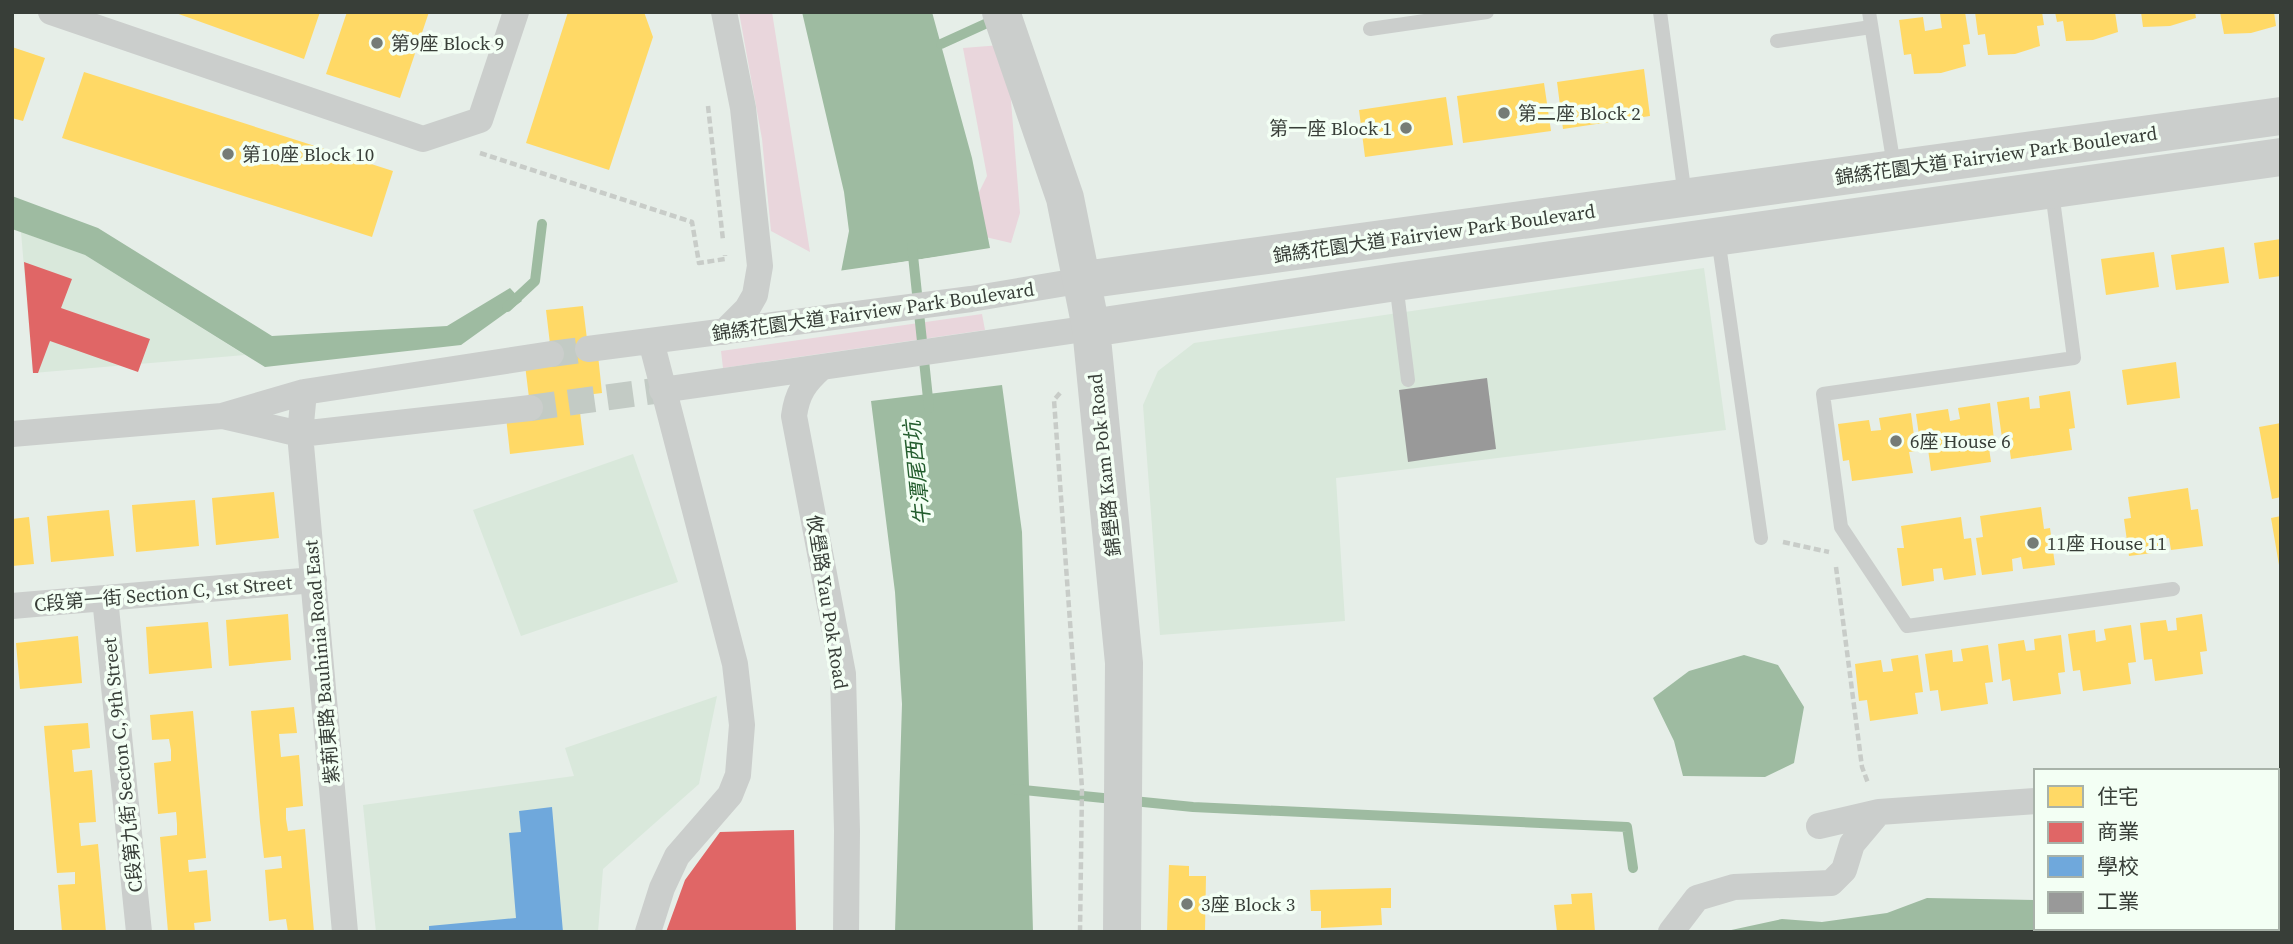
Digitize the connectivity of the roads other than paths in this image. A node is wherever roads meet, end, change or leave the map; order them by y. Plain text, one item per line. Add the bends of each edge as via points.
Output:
1 (51, 12) edge
2 (516, 12) edge
3 (724, 12) edge
4 (1001, 12) edge
5 (1487, 12) edge
6 (1660, 12) edge
7 (1870, 20) edge
8 (1370, 29) dead end
9 (1777, 41) dead end
10 (2281, 116) edge
11 (2281, 158) edge
12 (1894, 169) junction
13 (2052, 191) junction
14 (1686, 197) junction
15 (1718, 237) junction
16 (1084, 279) junction
17 (1396, 282) junction
18 (1091, 328) junction
19 (724, 332) junction
20 (651, 341) junction
21 (588, 349) tunnel mouth
22 (551, 354) tunnel mouth
23 (830, 366) junction
24 (1408, 380) dead end
25 (662, 390) junction
26 (304, 392) junction
27 (530, 408) tunnel mouth
28 (222, 416) junction
29 (12, 434) edge
30 (300, 434) junction
31 (1761, 538) road end
32 (314, 580) junction
33 (2173, 589) dead end
34 (105, 598) junction
35 (12, 606) edge
36 (2034, 801) edge
37 (1879, 812) junction
38 (1819, 826) dead end
39 (139, 932) edge
40 (345, 932) edge
41 (648, 932) edge
42 (846, 932) edge
43 (1122, 932) edge
44 (1671, 932) edge

1 - 2 street via 423,139 480,120
3 - 19 street via 743,108 760,266 755,295
4 - 16 street, 錦壆路 Kam Pok Road via 1065,198
5 - 8 lane
6 - 14 lane
7 - 9 lane
7 - 12 lane
10 - 12 street, 錦綉花園大道 Fairview Park Boulevard
11 - 13 street
12 - 14 street, 錦綉花園大道 Fairview Park Boulevard
13 - 15 street
13 - 33 lane via 2074,358 1823,394 1841,527 1907,626
14 - 16 street, 錦綉花園大道 Fairview Park Boulevard
15 - 17 street
15 - 31 lane
16 - 18 street, 錦壆路 Kam Pok Road
16 - 19 street, 錦綉花園大道 Fairview Park Boulevard
17 - 18 street
17 - 24 lane
18 - 23 street
18 - 43 street, 錦壆路 Kam Pok Road via 1124,663
19 - 20 street, 錦綉花園大道 Fairview Park Boulevard
20 - 21 street, 錦綉花園大道 Fairview Park Boulevard
20 - 25 street
22 - 26 street
23 - 25 street
23 - 42 street, 攸壆路 Yau Pok Road via 805,382 794,416 843,674
25 - 41 street via 735,664 743,724 738,775 730,795 677,856
26 - 28 street
26 - 30 street, 紫荊東路 Bauhinia Road East
27 - 30 street
28 - 29 street
28 - 30 street
30 - 32 street, 紫荊東路 Bauhinia Road East
32 - 34 street, C段第一街 Section C, 1st Street
32 - 40 street, 紫荊東路 Bauhinia Road East
34 - 35 street, C段第一街 Section C, 1st Street
34 - 39 street, C段第九街 Secton C, 9th Street
36 - 37 street
37 - 38 street
37 - 44 street via 1852,845 1844,870 1830,883 1734,887 1698,898

